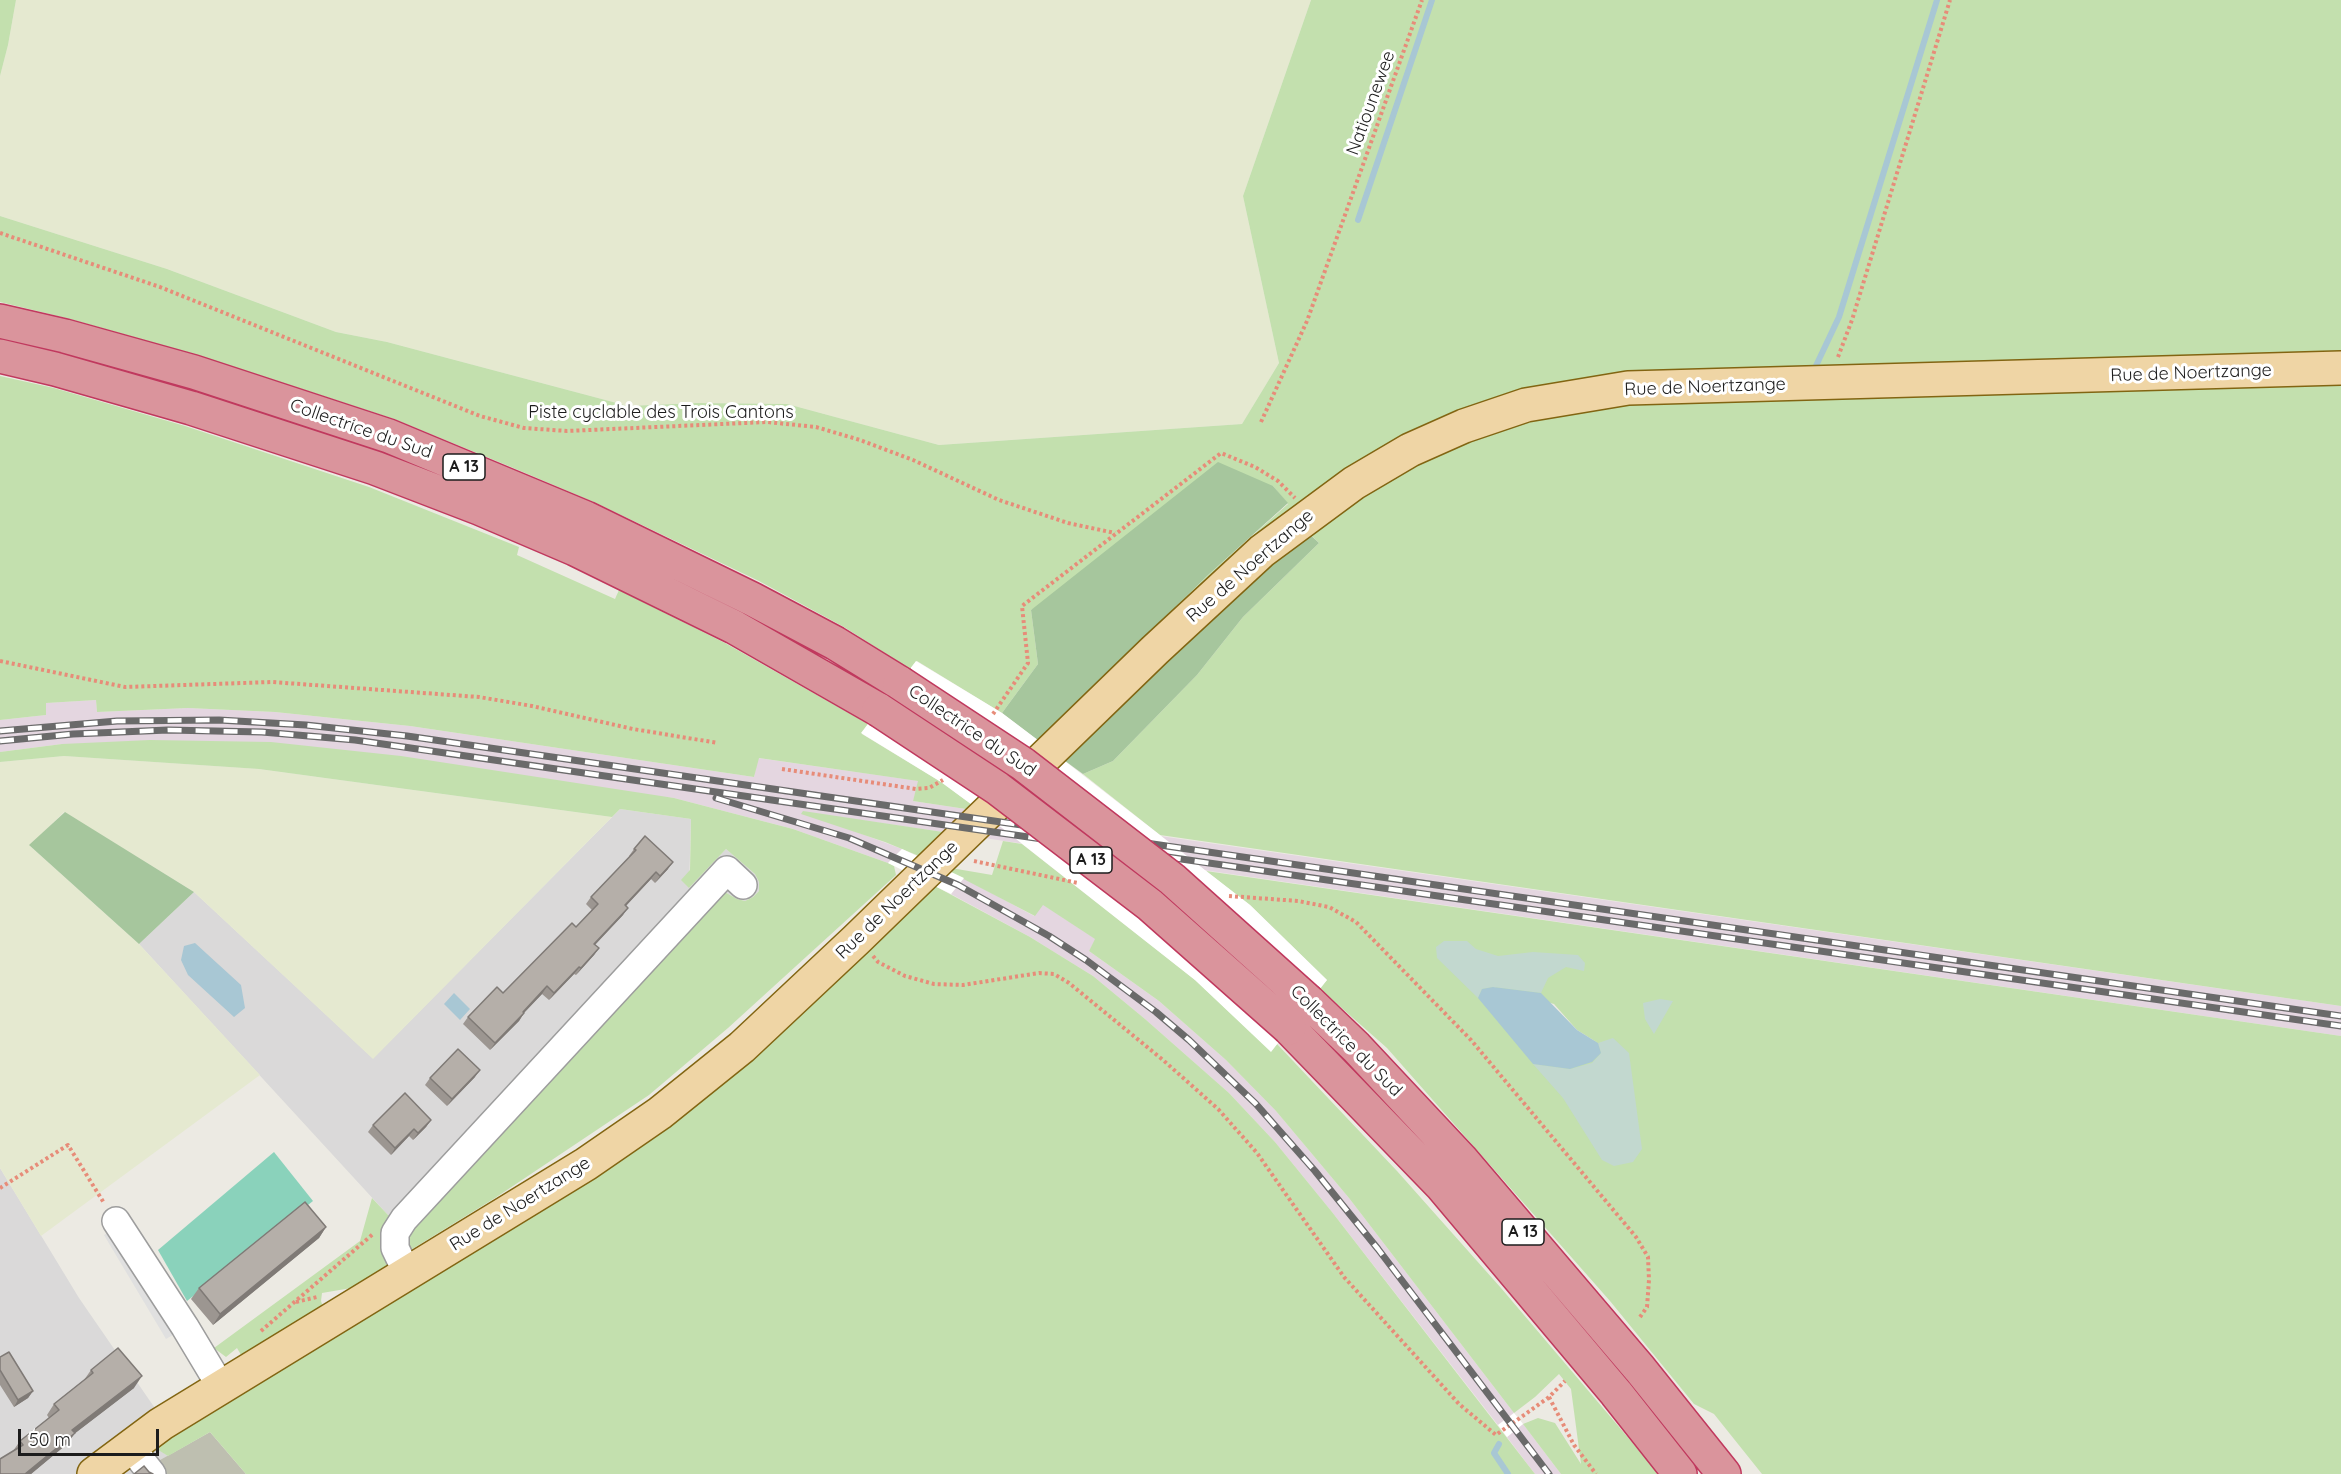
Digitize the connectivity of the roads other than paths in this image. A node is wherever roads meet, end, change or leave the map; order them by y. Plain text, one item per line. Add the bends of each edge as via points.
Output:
1 (0, 321) edge
2 (0, 356) edge
3 (2341, 368) edge
4 (743, 885) dead end
5 (116, 1221) road end
6 (407, 1273) junction
7 (221, 1387) junction
8 (130, 1446) junction
9 (94, 1474) edge
10 (152, 1474) edge
11 (1680, 1474) edge
12 (1724, 1474) edge

1 - 12 highway, Collectrice du Sud / A 13, bridge via 194,372 389,436 597,523 835,643 1023,764 1172,879 1356,1047 1461,1159
2 - 11 highway, Collectrice du Sud / A 13, bridge via 191,408 375,468 575,549 734,627 879,710 997,788 1141,898 1289,1028 1441,1185
3 - 6 main road, Rue de Noertzange via 1628,388 1526,405 1410,450 1354,483 1262,551 742,1047 660,1113 586,1164
4 - 6 street via 727,870 404,1219 395,1233 395,1248
5 - 7 street
6 - 7 main road, Rue de Noertzange
7 - 8 main road, Rue de Noertzange
8 - 9 main road, Rue de Noertzange
8 - 10 street

